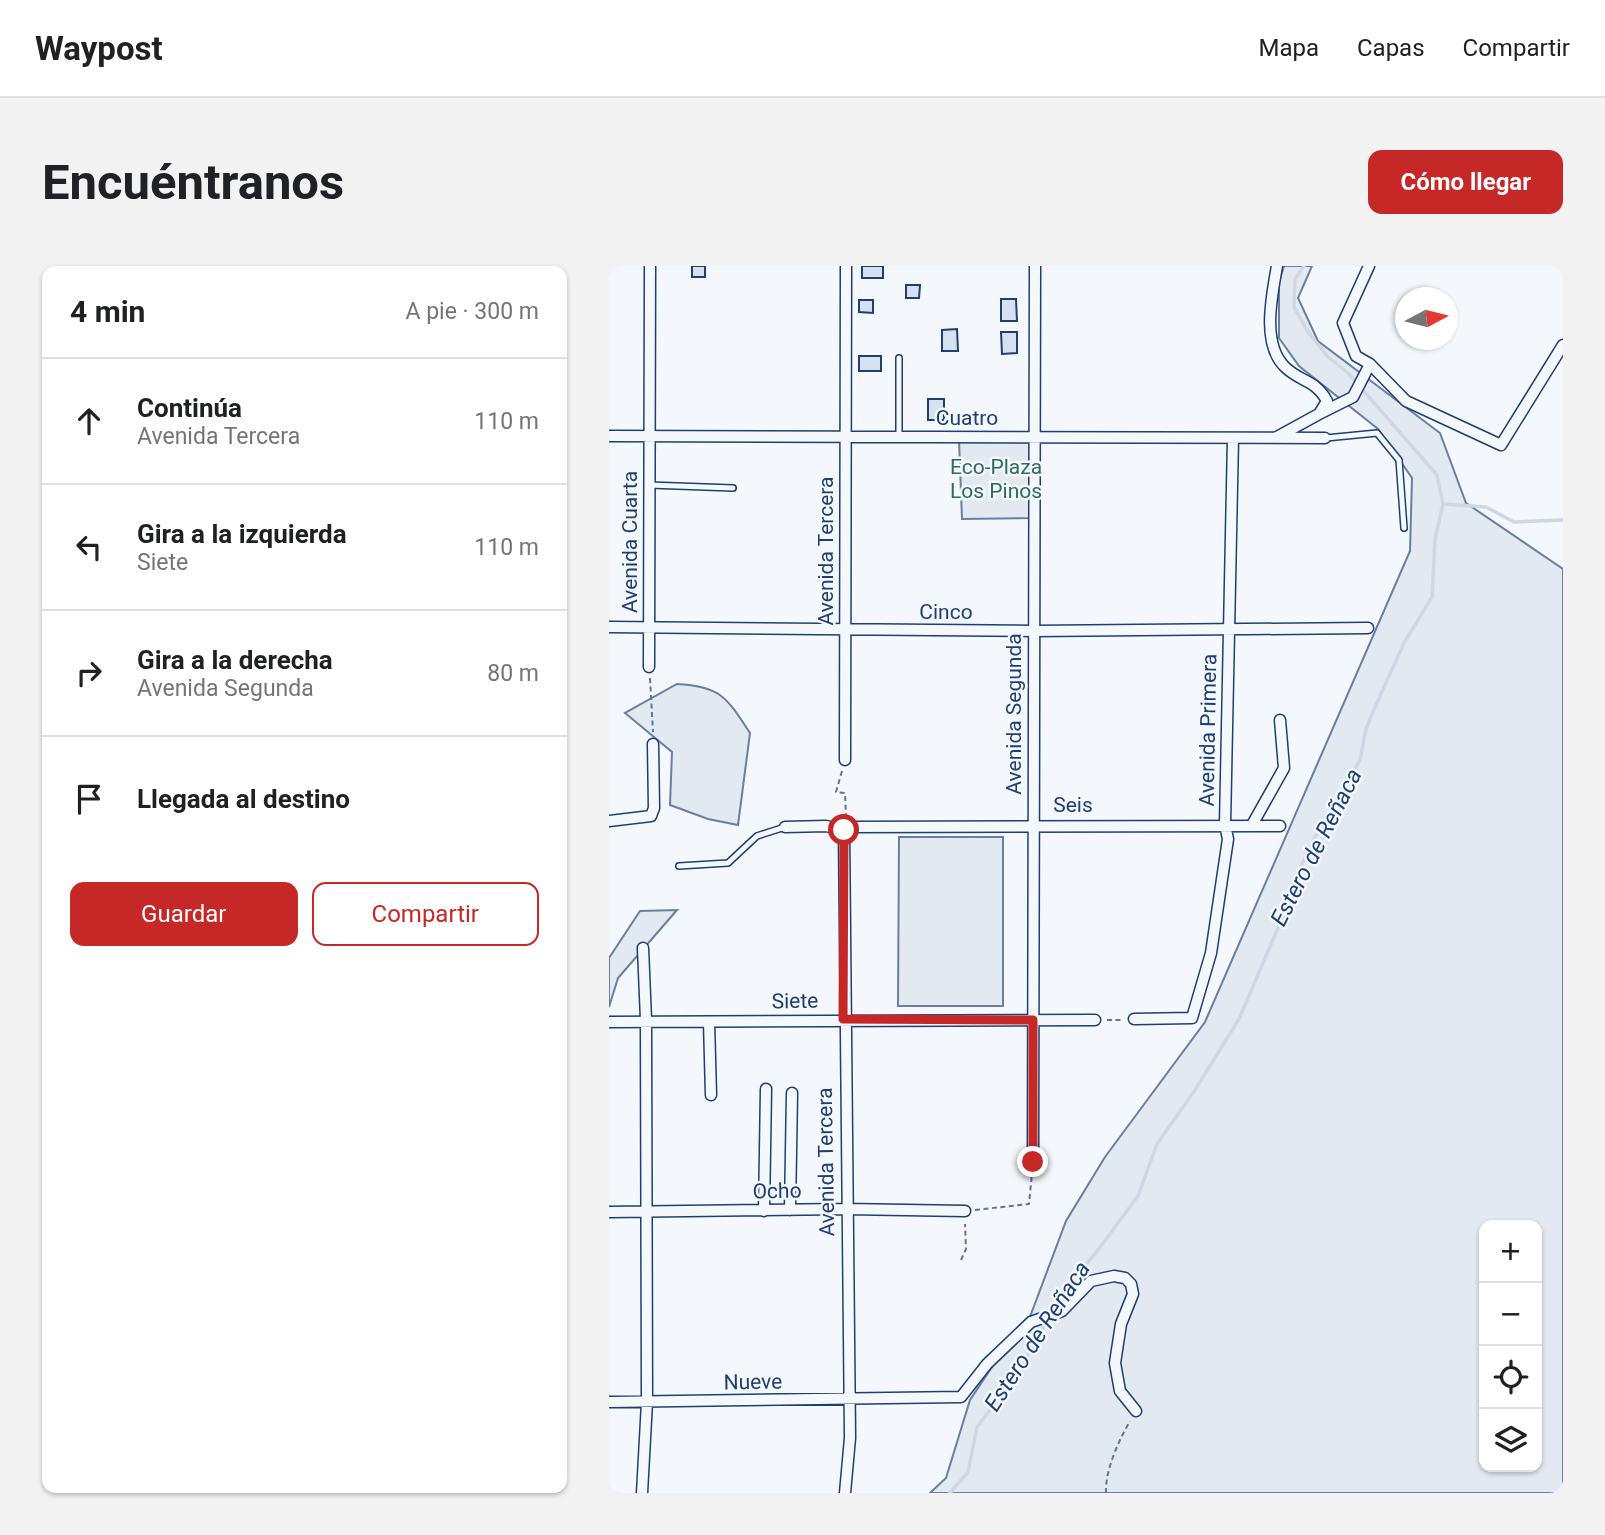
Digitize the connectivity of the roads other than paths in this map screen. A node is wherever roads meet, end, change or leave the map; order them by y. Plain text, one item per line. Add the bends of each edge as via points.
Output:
1 (650, 266) edge
2 (846, 266) edge
3 (1035, 266) edge
4 (1277, 266) edge
5 (1369, 266) edge
6 (1563, 345) edge
7 (899, 358) dead end
8 (1370, 364) junction
9 (1318, 414) junction
10 (609, 436) edge
11 (649, 436) junction
12 (845, 437) junction
13 (899, 437) junction
14 (1034, 437) junction
15 (1233, 438) junction
16 (1275, 438) junction
17 (1325, 438) joint
18 (649, 485) junction
19 (733, 488) dead end
20 (1403, 528) dead end
21 (609, 627) edge
22 (649, 627) junction
23 (1368, 628) dead end
24 (845, 631) junction
25 (1034, 631) junction
26 (1229, 631) junction
27 (649, 667) road end
28 (1280, 720) dead end
29 (653, 744) road end
30 (845, 760) road end
31 (609, 821) edge
32 (1033, 825) junction
33 (1225, 825) junction
34 (1252, 825) junction
35 (1280, 826) dead end
36 (785, 827) joint
37 (845, 829) junction
38 (679, 866) dead end
39 (643, 948) dead end
40 (843, 1019) junction
41 (1134, 1019) road end
42 (646, 1020) junction
43 (1033, 1020) junction
44 (1095, 1020) road end
45 (609, 1022) edge
46 (709, 1022) junction
47 (766, 1089) dead end
48 (792, 1093) dead end
49 (711, 1096) dead end
50 (1033, 1162) road end
51 (846, 1209) junction
52 (790, 1210) junction
53 (764, 1211) junction
54 (965, 1211) road end
55 (609, 1212) edge
56 (646, 1212) junction
57 (848, 1400) junction
58 (609, 1402) edge
59 (647, 1402) junction
60 (1136, 1411) road end
61 (642, 1493) edge
62 (845, 1493) edge

1 - 11 street, Avenida Cuarta
2 - 12 street, Avenida Tercera
3 - 14 street, Avenida Segunda
4 - 9 street via 1271,301 1273,347 1285,367 1320,387 1327,401
5 - 8 street via 1343,323 1356,356
6 - 8 street via 1501,445 1406,401
7 - 13 lane
8 - 9 street via 1353,397
9 - 16 street
10 - 11 street, Cuatro
11 - 12 street, Cuatro
11 - 18 street, Avenida Cuarta
12 - 13 street, Cuatro
12 - 24 street, Avenida Tercera
13 - 14 street, Cuatro
14 - 15 street, Cuatro
14 - 25 street, Avenida Segunda
15 - 16 street, Cuatro
15 - 26 street, Avenida Primera
16 - 17 street, Cuatro
17 - 20 lane via 1377,433 1399,460
18 - 19 lane
18 - 22 street, Avenida Cuarta
21 - 22 street, Cinco
22 - 24 street, Cinco
22 - 27 street, Avenida Cuarta
23 - 26 street, Cinco
24 - 25 street, Cinco
24 - 30 street, Avenida Tercera
25 - 26 street, Cinco
25 - 32 street, Avenida Segunda
26 - 33 street, Avenida Primera
28 - 34 street via 1284,768
29 - 31 street via 654,808 650,816
32 - 33 street, Seis
32 - 37 street, Seis
32 - 43 street, Avenida Segunda
33 - 34 street, Seis
33 - 41 street, Avenida Primera via 1228,839 1212,953 1192,1018
34 - 35 street, Seis
36 - 37 street, Seis
36 - 38 lane via 757,836 728,863
37 - 40 street, Avenida Tercera
39 - 42 street
40 - 43 street, Siete
40 - 46 street, Siete
40 - 51 street, Avenida Tercera
42 - 45 street, Siete
42 - 46 street, Siete
42 - 56 street
43 - 44 street, Siete
43 - 50 street, Avenida Segunda
46 - 49 street
47 - 53 street
48 - 52 street
51 - 52 street, Ocho
51 - 54 street, Ocho
51 - 57 street, Avenida Tercera
52 - 53 street, Ocho
53 - 56 street, Ocho
55 - 56 street, Ocho
56 - 59 street
57 - 59 street, Nueve
57 - 60 street, Nueve via 961,1397 987,1364 1031,1322 1062,1311 1091,1281 1114,1276 1125,1278 1133,1294 1121,1324 1115,1363 1120,1391
57 - 62 street, Avenida Tercera
58 - 59 street, Nueve
59 - 61 street

